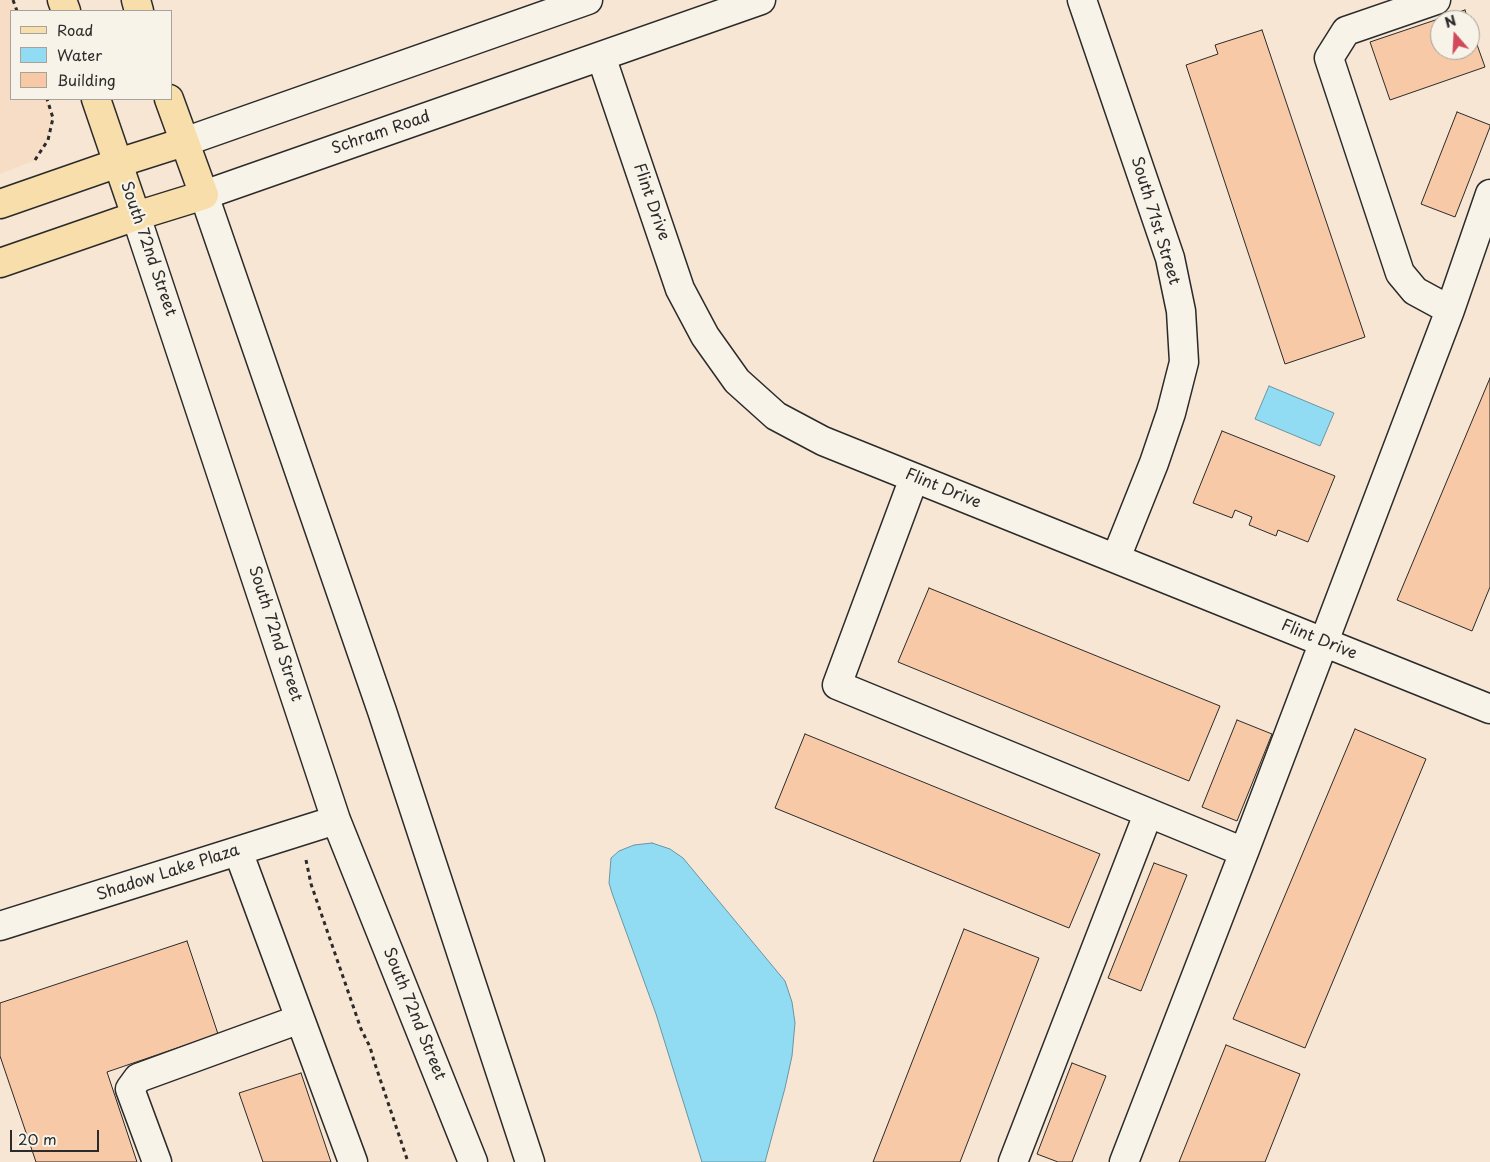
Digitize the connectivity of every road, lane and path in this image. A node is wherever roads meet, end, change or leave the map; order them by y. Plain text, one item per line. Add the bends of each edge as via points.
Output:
1 (588, 0) edge
2 (762, 0) edge
3 (1082, 0) edge
4 (1436, 0) edge
5 (601, 56) junction
6 (47, 100) edge
7 (96, 100) edge
8 (169, 100) edge
9 (184, 142) junction
10 (36, 160) dead end
11 (118, 163) junction
12 (1490, 194) edge
13 (204, 195) junction
14 (0, 204) edge
15 (136, 216) junction
16 (0, 263) edge
17 (1450, 310) junction
18 (914, 478) junction
19 (1116, 558) junction
20 (1323, 642) junction
21 (1490, 708) edge
22 (1148, 814) junction
23 (336, 820) junction
24 (300, 831) junction
25 (238, 851) junction
26 (1244, 852) junction
27 (0, 926) edge
28 (300, 1019) junction
29 (157, 1162) edge
30 (353, 1162) edge
31 (408, 1162) edge
32 (473, 1162) edge
33 (530, 1162) edge
34 (1013, 1162) edge
35 (1124, 1162) edge

1 - 9 street
2 - 5 street, Schram Road
3 - 19 street, South 71st Street via 1170,258 1181,310 1184,362 1171,413
4 - 17 street via 1346,31 1329,58 1400,273 1415,291
5 - 13 street, Schram Road
5 - 18 street, Flint Drive via 680,289 705,336 737,381 776,416 823,441
6 - 10 path via 53,118 48,140
7 - 11 main road, South 72nd Street
8 - 9 main road
9 - 11 main road
9 - 13 main road
11 - 14 main road
11 - 15 main road, South 72nd Street
12 - 17 street
13 - 15 main road, Schram Road
13 - 33 street via 382,711
15 - 16 main road, Schram Road
15 - 23 street, South 72nd Street
17 - 20 street
18 - 19 street, Flint Drive
18 - 22 street via 837,685
19 - 20 street, Flint Drive
20 - 21 street, Flint Drive
20 - 26 street
22 - 26 street
22 - 34 street
23 - 24 street, Shadow Lake Plaza
23 - 32 street, South 72nd Street
24 - 25 street, Shadow Lake Plaza
24 - 31 path via 311,884
25 - 27 street, Shadow Lake Plaza
25 - 28 street
26 - 35 street
28 - 29 street via 138,1078 130,1089
28 - 30 street

